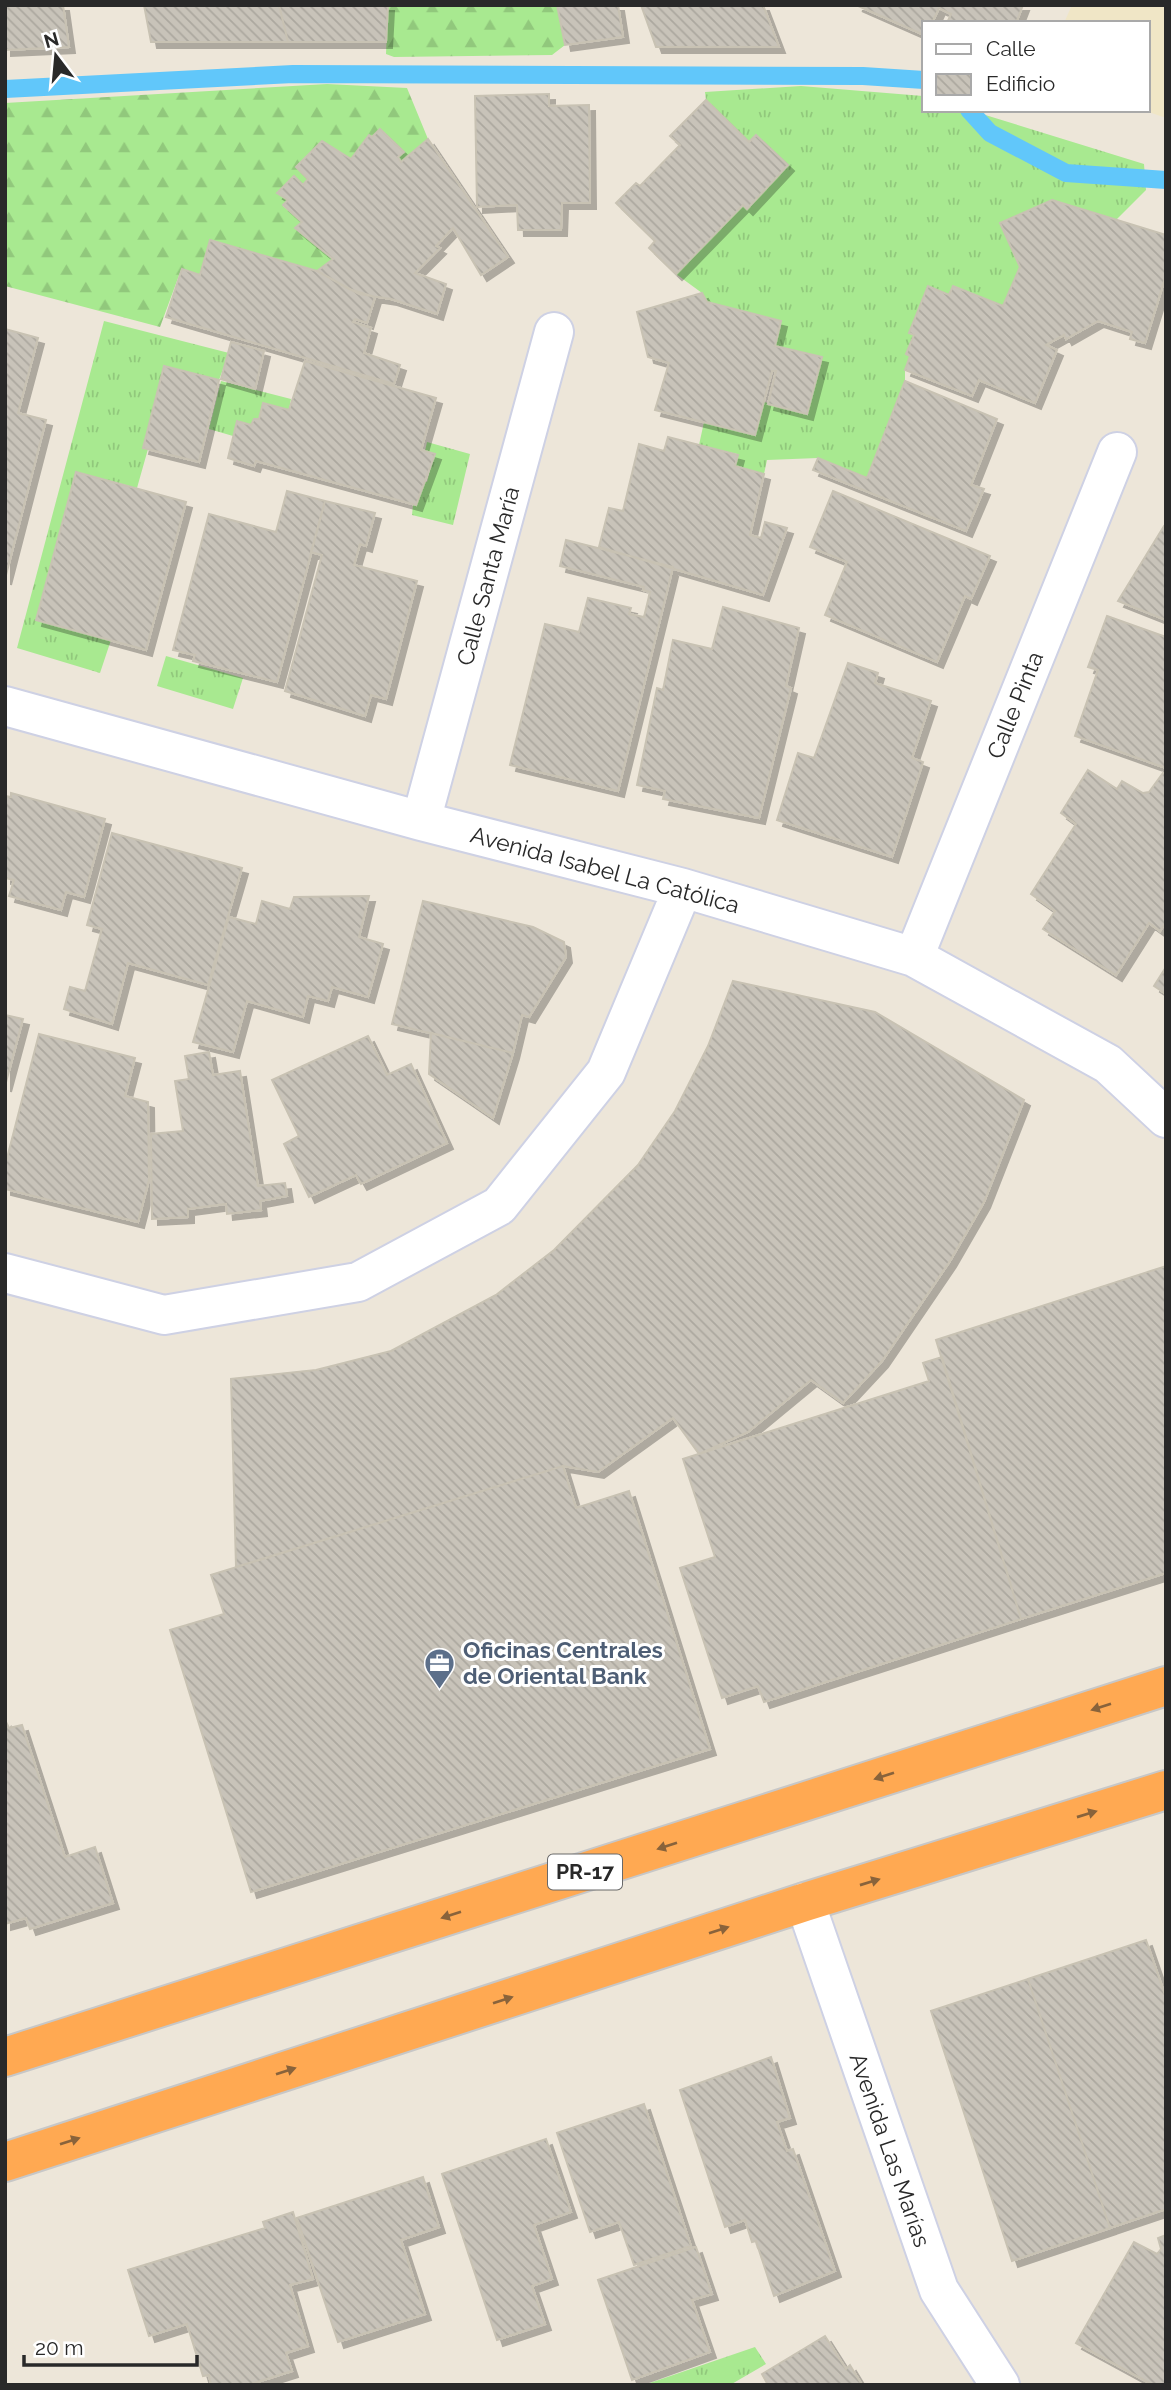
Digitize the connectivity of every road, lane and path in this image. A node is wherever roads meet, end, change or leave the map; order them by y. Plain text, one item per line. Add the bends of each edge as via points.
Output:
1 (554, 332) dead end
2 (1117, 452) dead end
3 (5, 706) edge
4 (421, 821) junction
5 (683, 888) junction
6 (914, 957) junction
7 (1166, 1118) edge
8 (5, 1273) edge
9 (1166, 1686) edge
10 (1166, 1790) edge
11 (805, 1902) junction
12 (5, 2057) edge
13 (5, 2162) edge
14 (1000, 2385) edge

1 - 4 street, Calle Santa María
2 - 6 street, Calle Pinta
3 - 4 street, Avenida Isabel La Católica
4 - 5 street, Avenida Isabel La Católica
5 - 6 street, Avenida Isabel La Católica
5 - 8 street via 606,1072 499,1206 358,1282 164,1315
6 - 7 street, Avenida Isabel La Católica via 1108,1064
9 -> 12 highway, PR-17
11 -> 10 highway
13 -> 11 highway
11 - 14 street, Avenida Las Marías via 939,2290

